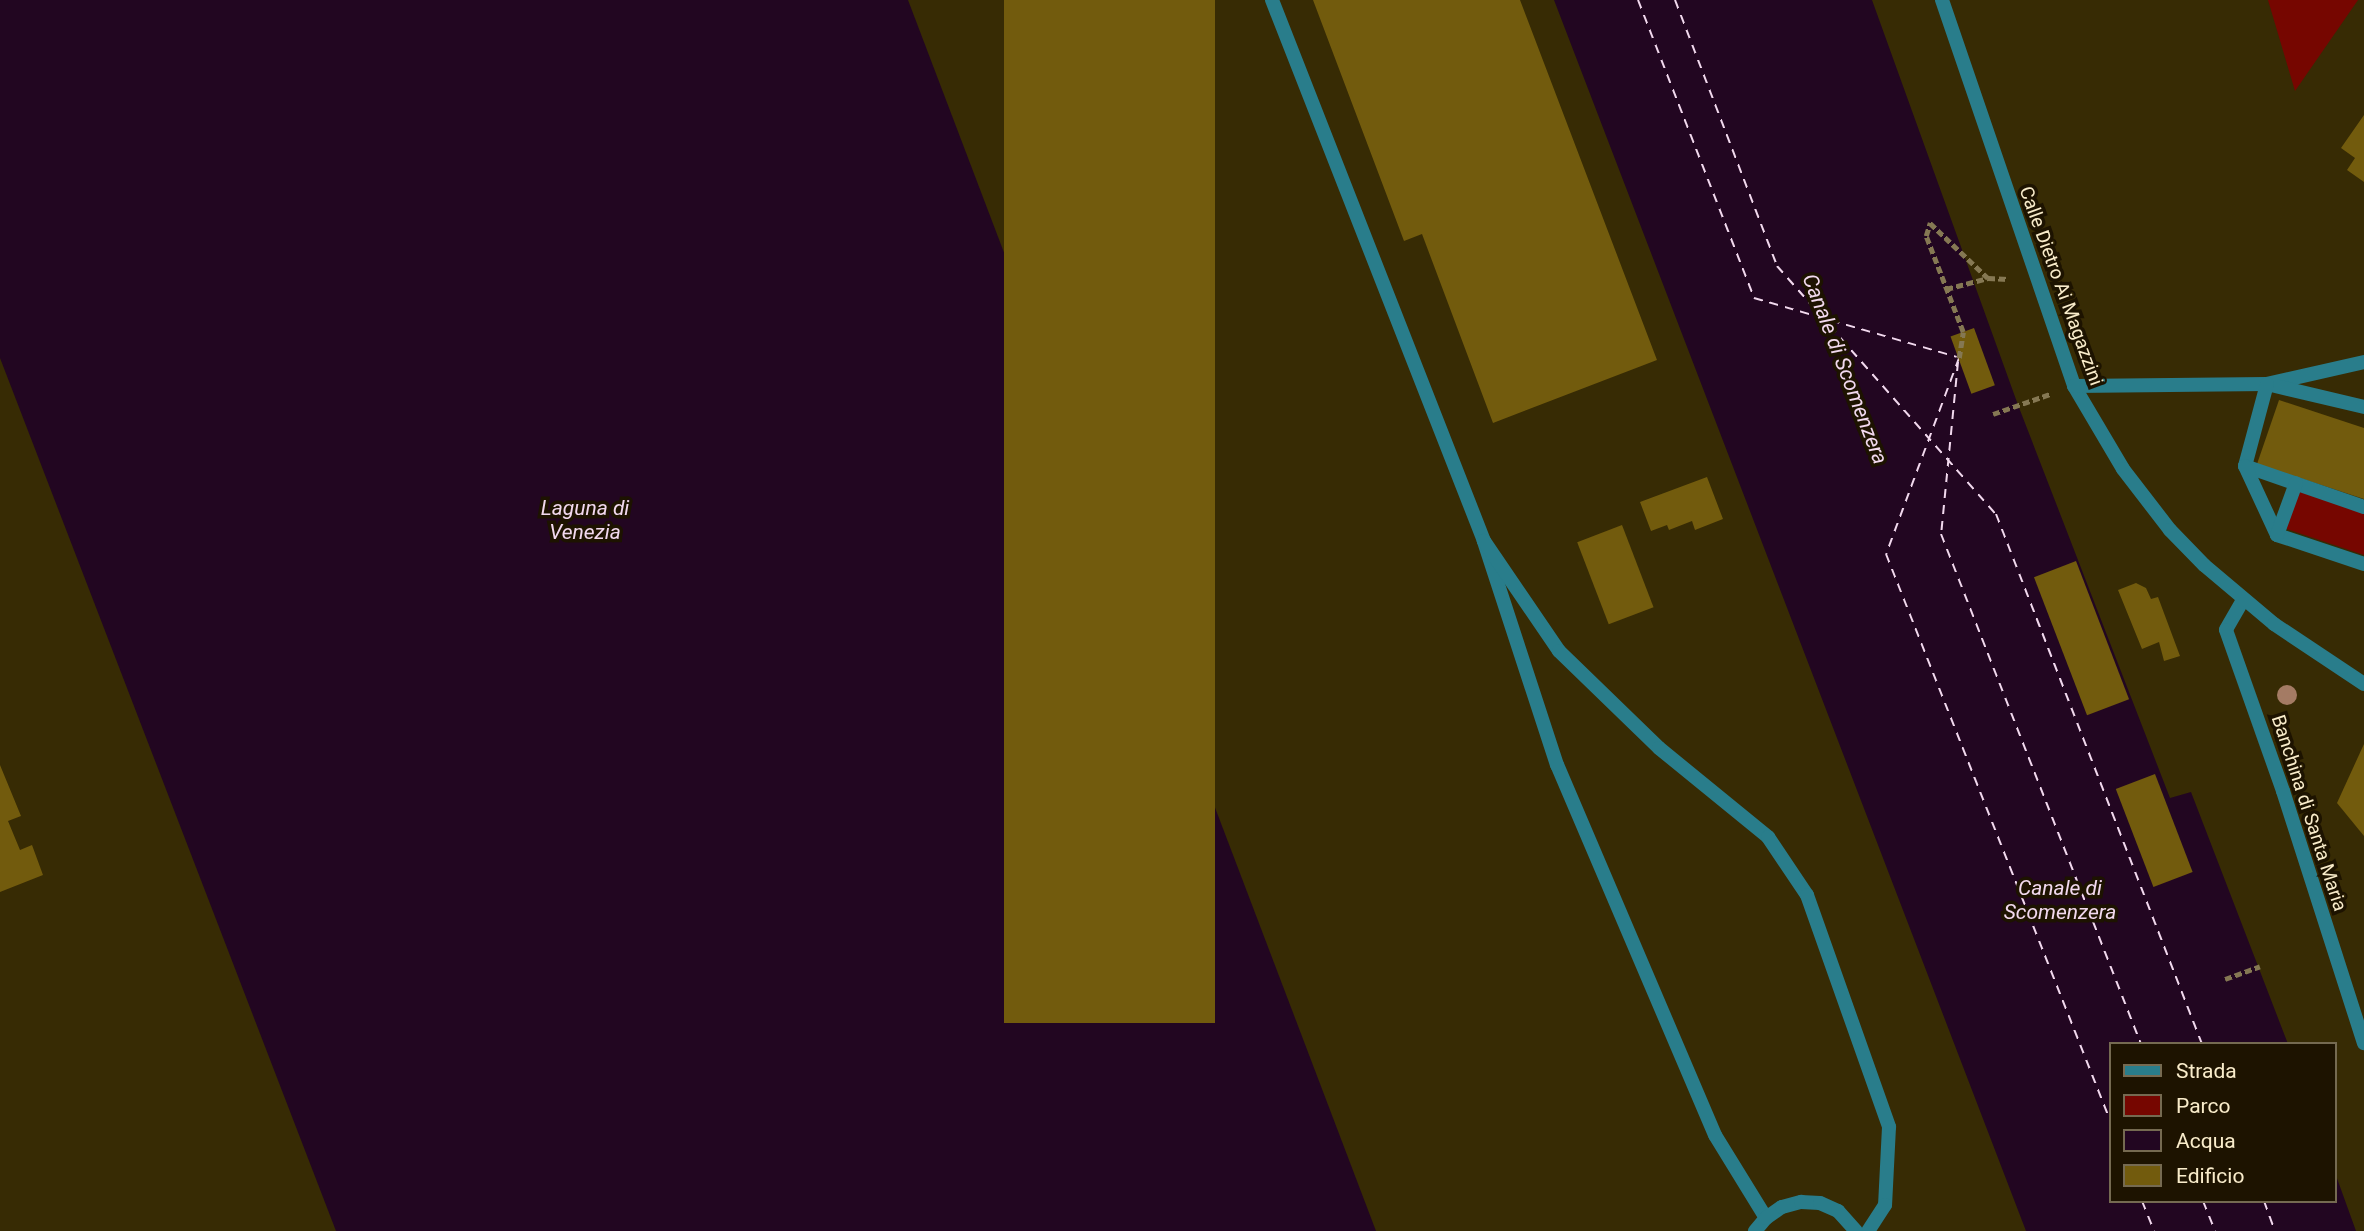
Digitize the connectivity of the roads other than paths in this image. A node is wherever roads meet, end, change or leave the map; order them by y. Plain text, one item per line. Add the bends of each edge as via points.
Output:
1 (1272, 0) edge
2 (1942, 0) edge
3 (2364, 362) edge
4 (2267, 384) junction
5 (2074, 386) junction
6 (2364, 407) edge
7 (2245, 466) junction
8 (2296, 483) junction
9 (2364, 506) edge
10 (2277, 535) junction
11 (1484, 541) junction
12 (2364, 564) edge
13 (2243, 600) junction
14 (2364, 684) edge
15 (2364, 1043) edge
16 (1766, 1217) junction
17 (1755, 1231) edge
18 (1856, 1231) edge
19 (1868, 1231) edge

1 - 11 street
2 - 5 street, Calle Dietro Ai Magazzini
3 - 4 street
4 - 5 street
4 - 6 street
4 - 7 street
5 - 13 street, Calle Dietro Ai Magazzini via 2148,503
7 - 8 street
7 - 10 street
8 - 9 street
8 - 10 street
10 - 12 street
11 - 16 street via 1557,765 1715,1135
11 - 19 street via 1559,651 1659,748 1768,837 1807,895 1889,1127 1885,1205
13 - 14 street, Calle Dietro Ai Magazzini
13 - 15 street, Banchina di Santa Maria via 2226,629
16 - 17 street
16 - 18 street via 1801,1202 1820,1203 1838,1211

